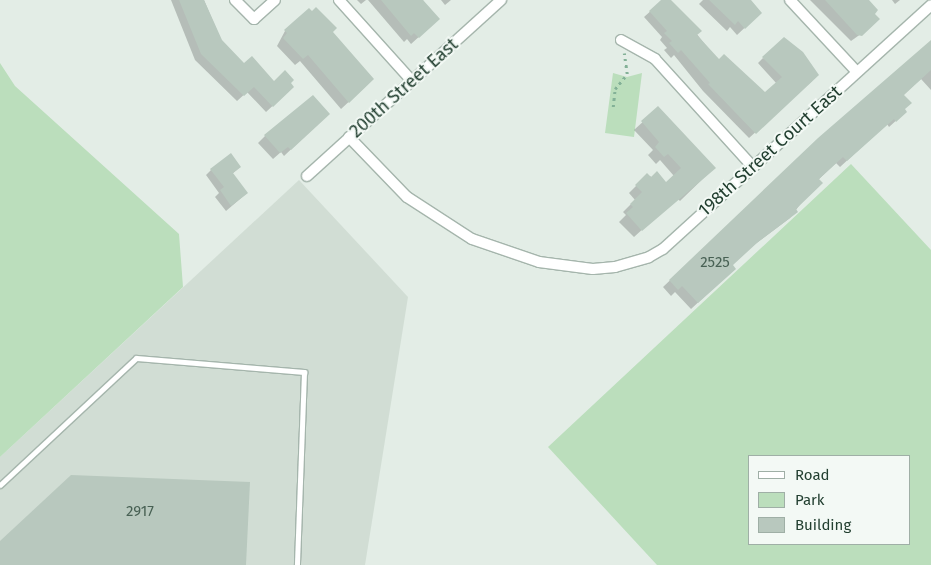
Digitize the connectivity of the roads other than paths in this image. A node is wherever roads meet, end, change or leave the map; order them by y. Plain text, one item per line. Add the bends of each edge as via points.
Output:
1 (235, 0) edge
2 (275, 0) edge
3 (339, 0) edge
4 (501, 0) edge
5 (790, 0) edge
6 (931, 5) edge
7 (621, 40) road end
8 (857, 72) junction
9 (412, 80) junction
10 (349, 137) junction
11 (753, 167) junction
12 (307, 176) dead end
13 (0, 485) edge
14 (297, 565) edge

1 - 2 street via 254,20
3 - 9 street
4 - 9 street, 200th Street East
5 - 8 street
6 - 8 street, 198th Street Court East
7 - 11 street via 655,59
8 - 11 street, 198th Street Court East
9 - 10 street, 200th Street East
10 - 11 street, 198th Street Court East via 407,197 472,239 539,262 593,269 634,262 663,249
10 - 12 street, 200th Street East
13 - 14 lane via 136,358 304,372

